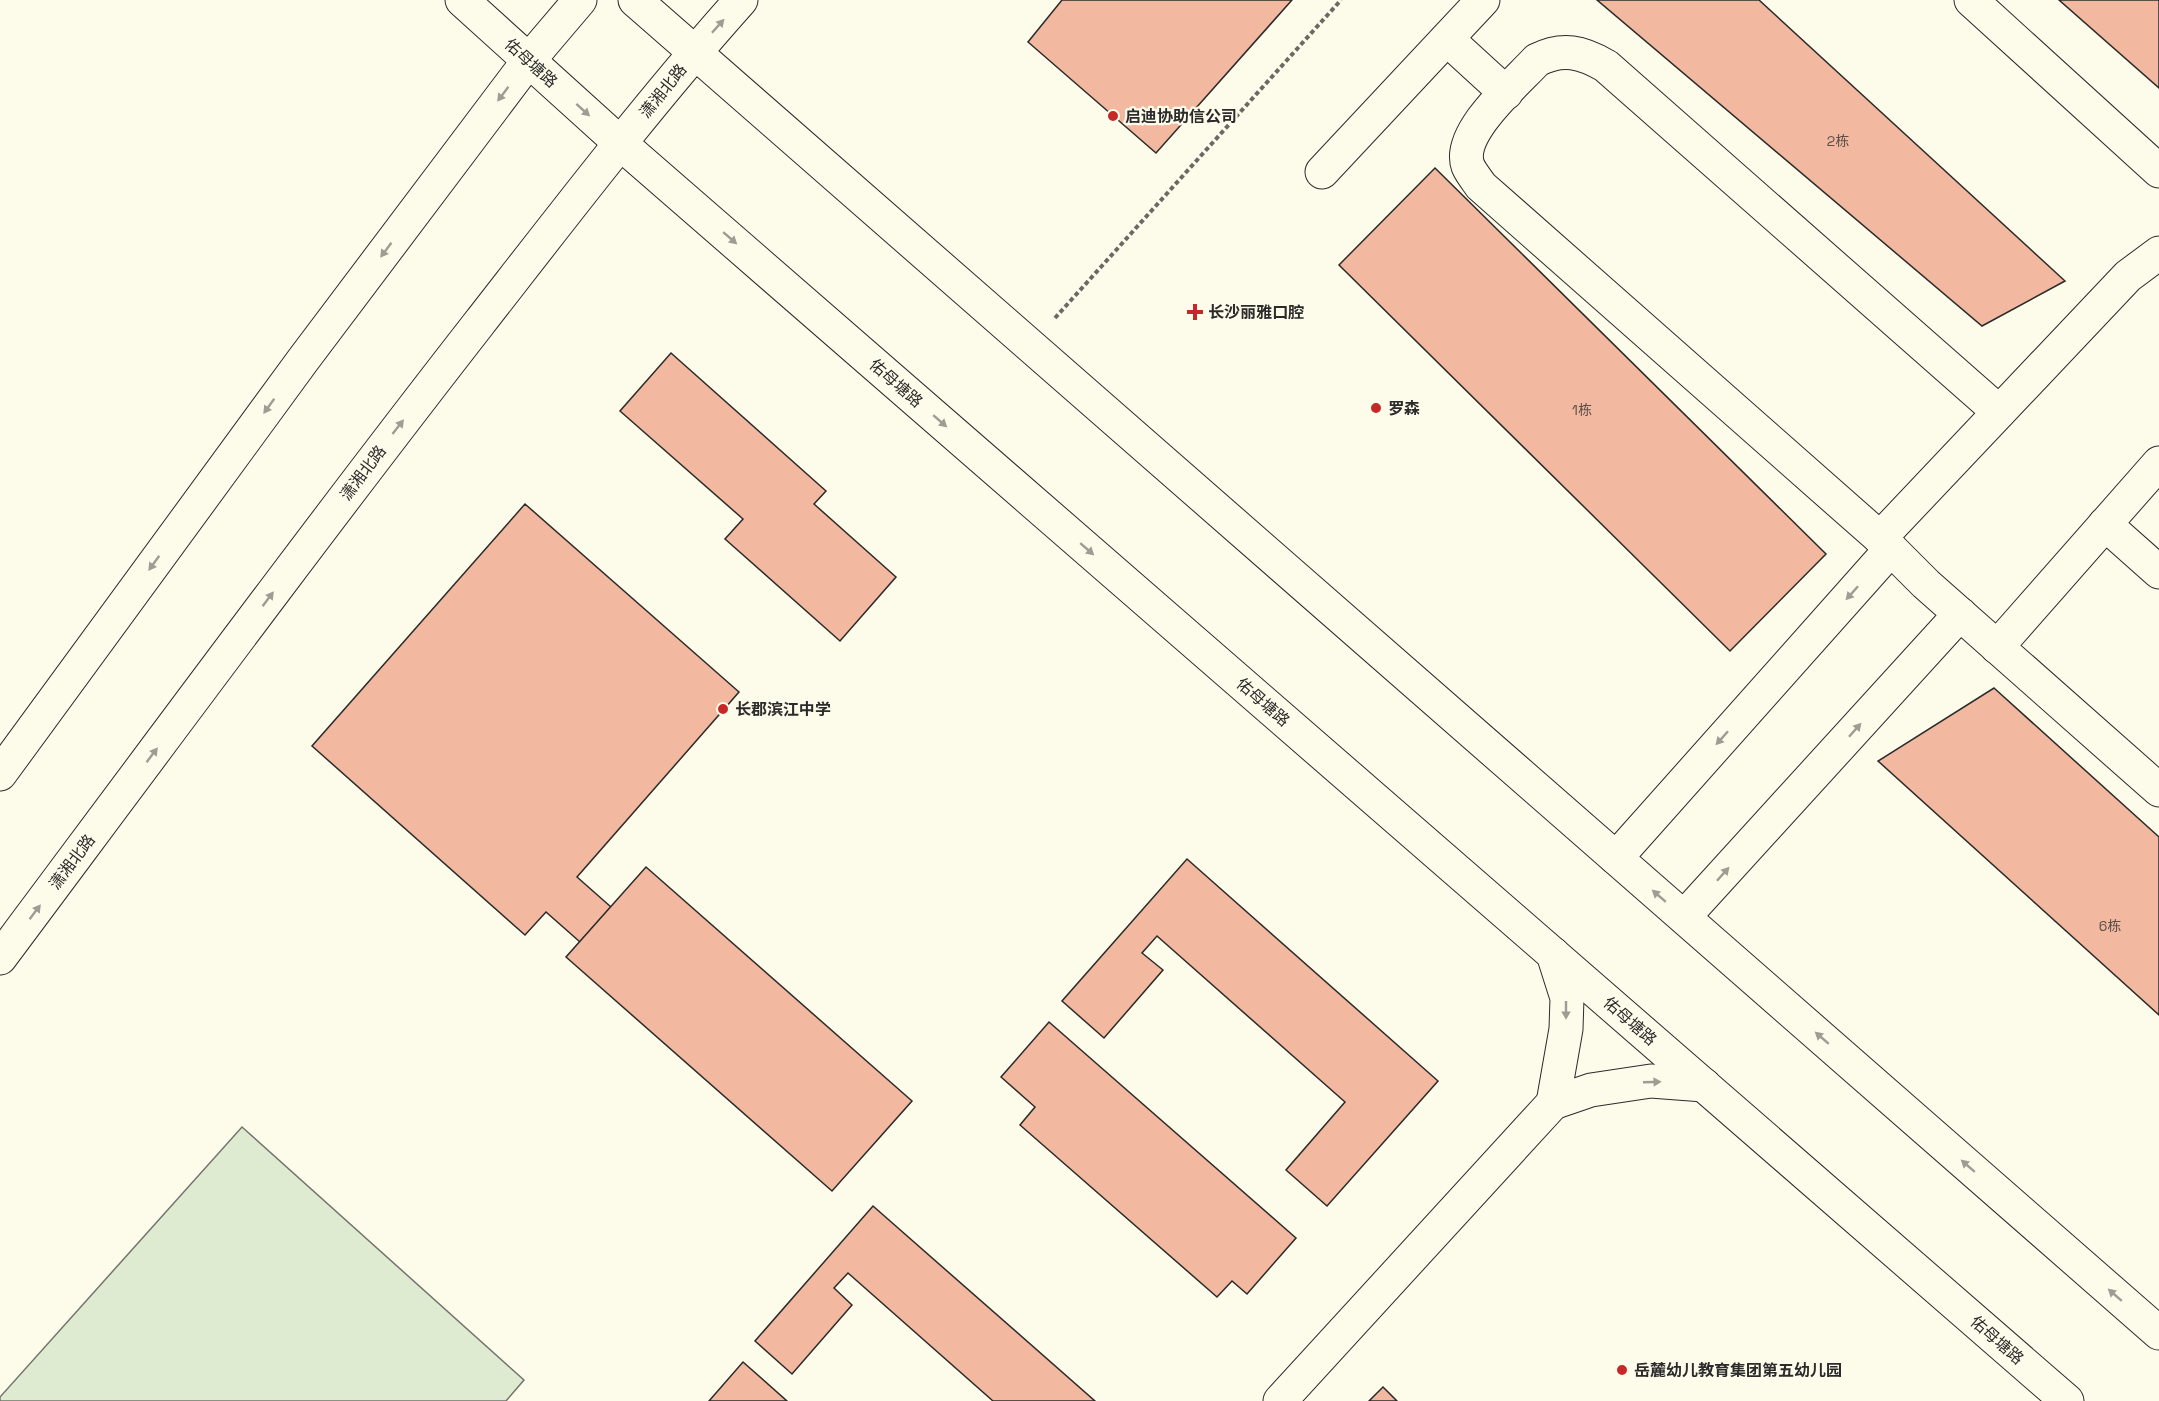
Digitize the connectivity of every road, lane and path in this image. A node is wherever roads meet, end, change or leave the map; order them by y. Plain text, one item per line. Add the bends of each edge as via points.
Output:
1 (462, 0) edge
2 (580, 0) edge
3 (635, 0) edge
4 (741, 0) edge
5 (1341, 0) edge
6 (1483, 0) edge
7 (1971, 0) edge
8 (1447, 39) junction
9 (695, 52) junction
10 (529, 60) junction
11 (1506, 93) junction
12 (620, 143) junction
13 (2159, 171) edge
14 (1322, 172) dead end
15 (2159, 253) edge
16 (1031, 346) junction
17 (1999, 412) junction
18 (2159, 463) edge
19 (2105, 524) junction
20 (1886, 544) junction
21 (2159, 572) edge
22 (1960, 614) junction
23 (1996, 646) junction
24 (0, 774) edge
25 (2159, 790) edge
26 (1616, 858) junction
27 (1684, 917) junction
28 (1553, 954) junction
29 (0, 958) edge
30 (1704, 1084) junction
31 (1553, 1102) junction
32 (2159, 1333) edge
33 (1280, 1401) edge
34 (2067, 1401) edge

1 - 10 main road, 佑母塘路
2 - 10 main road
3 - 9 main road
9 -> 4 main road, 潇湘北路
5 - 16 path
6 - 8 main road
7 - 13 main road
8 - 11 main road
8 - 14 main road
9 - 12 main road, 潇湘北路
9 - 16 main road
10 -> 12 main road, 佑母塘路
10 -> 24 main road
11 - 17 main road via 1537,60 1547,55 1586,55 1606,66
11 - 20 main road via 1477,124 1467,149 1468,166 1481,186
12 -> 28 main road, 佑母塘路
29 -> 12 main road, 潇湘北路 via 370,462
15 - 17 main road via 2128,276
16 - 26 main road
17 - 20 main road
18 - 19 main road
19 - 21 main road
19 - 23 main road
20 - 22 main road
20 -> 26 main road
22 - 23 main road
27 -> 22 main road
23 - 25 main road
27 -> 26 main road
32 -> 27 main road
28 - 30 main road, 佑母塘路
28 -> 31 main road via 1567,998 1566,1029
31 -> 30 main road via 1591,1090 1651,1081
30 - 34 main road, 佑母塘路
31 - 33 main road

